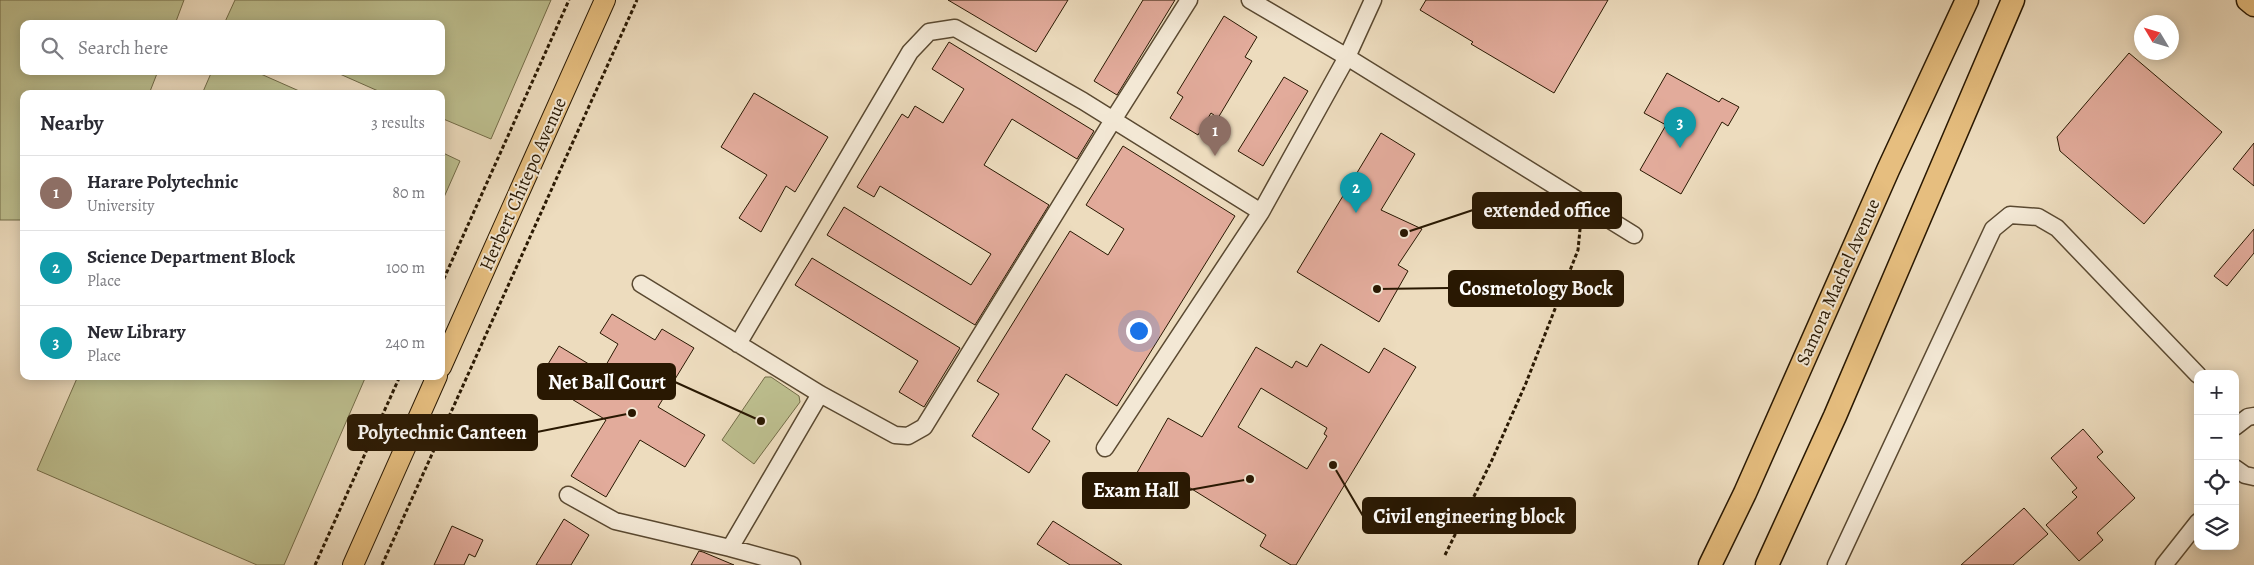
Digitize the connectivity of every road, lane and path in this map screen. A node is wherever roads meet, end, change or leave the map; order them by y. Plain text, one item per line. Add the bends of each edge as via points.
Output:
1 (569, 0) edge
2 (606, 0) edge
3 (637, 0) edge
4 (1190, 0) edge
5 (1250, 0) edge
6 (1373, 0) edge
7 (1967, 0) edge
8 (2013, 0) edge
9 (2248, 0) edge
10 (2254, 5) edge
11 (1347, 57) junction
12 (1113, 120) junction
13 (1582, 203) junction
14 (1261, 212) junction
15 (1634, 235) dead end
16 (445, 276) edge
17 (641, 284) dead end
18 (738, 344) junction
19 (445, 358) edge
20 (2194, 372) edge
21 (398, 380) edge
22 (435, 380) edge
23 (820, 394) junction
24 (2239, 408) edge
25 (2251, 416) edge
26 (2239, 424) edge
27 (1105, 448) dead end
28 (2239, 471) edge
29 (2254, 477) edge
30 (568, 495) dead end
31 (2194, 527) edge
32 (730, 548) junction
33 (1445, 555) dead end
34 (315, 565) edge
35 (353, 565) edge
36 (382, 565) edge
37 (792, 565) edge
38 (1710, 565) edge
39 (1767, 565) edge
40 (1836, 565) edge
41 (2164, 565) edge

1 - 16 path
2 - 19 main road, Herbert Chitepo Avenue
3 - 36 path
4 - 12 street
5 - 11 street
6 - 11 street
7 - 38 highway, Samora Machel Avenue
8 - 39 highway via 1835,416
9 - 10 highway
11 - 13 street
11 - 14 street
12 - 14 street
12 - 18 street via 955,28 929,32 910,52
12 - 23 street via 924,427 908,436 894,435
13 - 15 street
13 - 33 path via 1578,250 1526,383
14 - 27 street
17 - 18 street
18 - 23 street
20 - 40 street via 2057,228 2038,217 2010,215 1993,229
21 - 34 path
22 - 35 main road
23 - 32 street
24 - 25 street
25 - 26 street
28 - 29 street
30 - 32 street via 615,521
31 - 41 street
32 - 37 street

